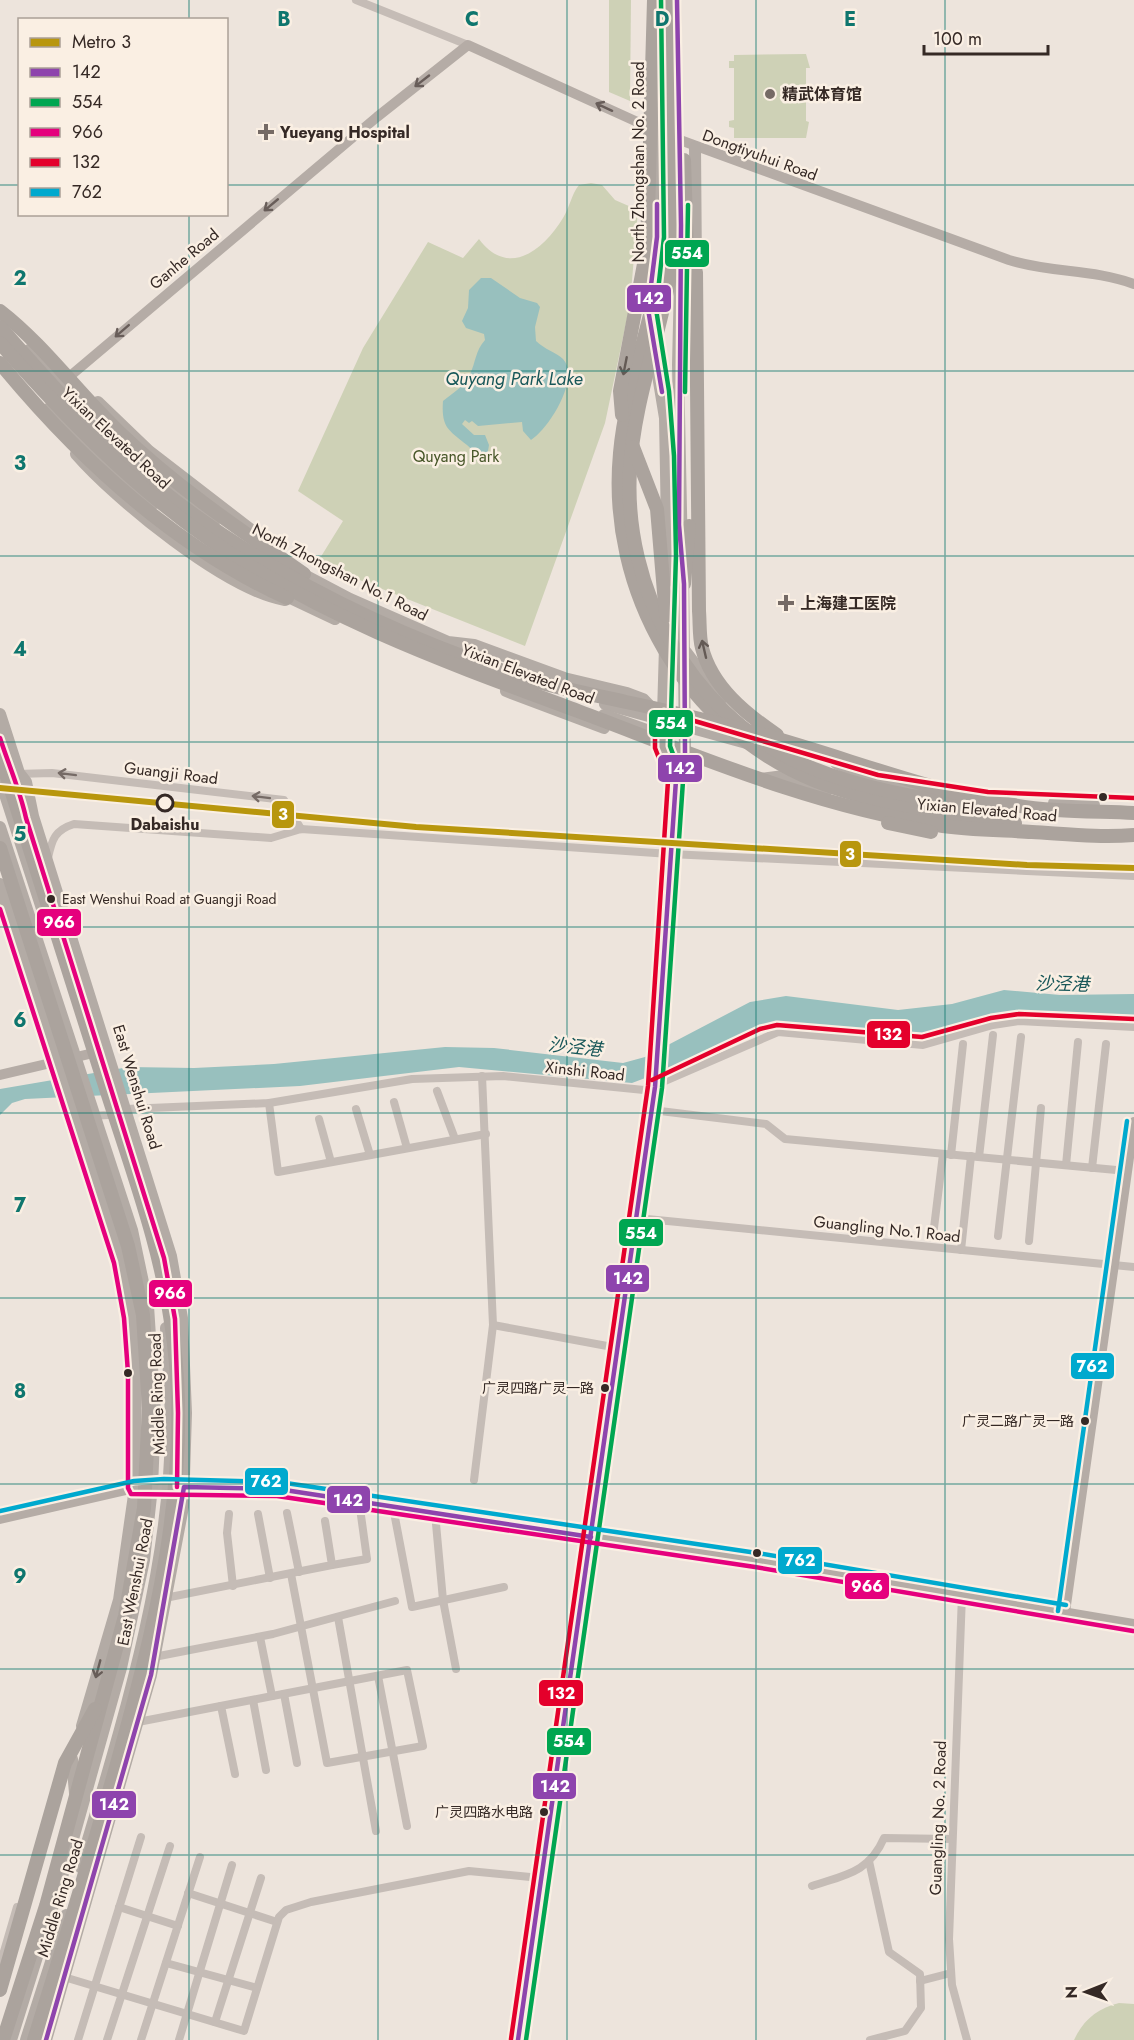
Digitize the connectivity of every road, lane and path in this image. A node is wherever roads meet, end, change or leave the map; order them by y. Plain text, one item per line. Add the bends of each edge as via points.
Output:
1 (356, 0) edge
2 (654, 0) edge
3 (663, 0) edge
4 (675, 0) edge
5 (675, 34) junction
6 (468, 45) junction
7 (657, 131) junction
8 (680, 141) junction
9 (695, 147) junction
10 (681, 225) junction
11 (696, 272) junction
12 (1134, 284) edge
13 (0, 311) edge
14 (0, 318) edge
15 (0, 327) edge
16 (0, 343) edge
17 (0, 361) edge
18 (45, 367) junction
19 (70, 375) junction
20 (60, 384) junction
21 (39, 407) junction
22 (304, 574) junction
23 (684, 584) junction
24 (291, 600) junction
25 (666, 616) junction
26 (686, 652) junction
27 (506, 691) junction
28 (0, 714) edge
29 (662, 719) junction
30 (630, 723) junction
31 (686, 726) junction
32 (662, 733) junction
33 (659, 746) junction
34 (685, 754) junction
35 (0, 755) edge
36 (19, 773) junction
37 (0, 777) edge
38 (675, 780) junction
39 (752, 780) joint
40 (875, 784) junction
41 (1134, 806) edge
42 (1134, 813) edge
43 (1134, 819) edge
44 (0, 827) edge
45 (302, 829) junction
46 (1134, 836) edge
47 (0, 848) edge
48 (670, 854) junction
49 (48, 859) junction
50 (1134, 876) edge
51 (0, 884) edge
52 (56, 974) junction
53 (90, 994) junction
54 (40, 1011) junction
55 (1134, 1027) edge
56 (993, 1035) dead end
57 (1021, 1037) dead end
58 (1078, 1042) dead end
59 (963, 1044) dead end
60 (1106, 1044) dead end
61 (108, 1050) junction
62 (82, 1056) junction
63 (57, 1063) junction
64 (0, 1075) edge
65 (482, 1076) junction
66 (655, 1083) junction
67 (437, 1091) dead end
68 (269, 1102) junction
69 (394, 1102) dead end
70 (1041, 1107) dead end
71 (126, 1109) junction
72 (356, 1109) dead end
73 (73, 1110) junction
74 (652, 1110) junction
75 (108, 1115) junction
76 (95, 1116) junction
77 (319, 1119) dead end
78 (1134, 1122) edge
79 (486, 1134) junction
80 (454, 1139) junction
81 (407, 1148) junction
82 (947, 1154) junction
83 (370, 1155) junction
84 (975, 1157) junction
85 (1008, 1160) junction
86 (331, 1162) junction
87 (1037, 1162) junction
88 (1066, 1165) junction
89 (1092, 1168) junction
90 (1127, 1171) junction
91 (637, 1218) junction
92 (933, 1236) dead end
93 (998, 1236) dead end
94 (1029, 1241) dead end
95 (961, 1250) junction
96 (1114, 1265) junction
97 (1134, 1267) edge
98 (156, 1271) junction
99 (124, 1278) junction
100 (178, 1295) junction
101 (148, 1306) junction
102 (493, 1325) junction
103 (618, 1348) junction
104 (474, 1480) dead end
105 (168, 1486) junction
106 (152, 1487) junction
107 (184, 1487) junction
108 (135, 1488) junction
109 (359, 1502) junction
110 (393, 1507) junction
111 (287, 1513) dead end
112 (435, 1513) junction
113 (229, 1514) dead end
114 (258, 1514) dead end
115 (0, 1519) edge
116 (326, 1521) dead end
117 (591, 1537) junction
118 (332, 1565) junction
119 (295, 1573) junction
120 (270, 1578) junction
121 (233, 1586) junction
122 (504, 1587) dead end
123 (962, 1594) junction
124 (165, 1598) junction
125 (443, 1600) junction
126 (395, 1601) dead end
127 (135, 1609) junction
128 (1065, 1612) junction
129 (338, 1617) junction
130 (1134, 1624) edge
131 (301, 1627) junction
132 (260, 1637) junction
133 (106, 1641) junction
134 (154, 1657) junction
135 (456, 1669) dead end
136 (378, 1676) junction
137 (350, 1681) junction
138 (106, 1689) junction
139 (312, 1689) junction
140 (284, 1694) junction
141 (272, 1696) junction
142 (253, 1700) junction
143 (221, 1706) junction
144 (86, 1710) junction
145 (138, 1722) junction
146 (393, 1751) junction
147 (363, 1757) junction
148 (72, 1759) junction
149 (297, 1763) dead end
150 (266, 1770) dead end
151 (125, 1771) junction
152 (235, 1774) dead end
153 (78, 1822) junction
154 (407, 1826) dead end
155 (91, 1827) junction
156 (376, 1831) dead end
157 (141, 1837) dead end
158 (952, 1839) junction
159 (170, 1846) dead end
160 (200, 1857) dead end
161 (869, 1862) junction
162 (232, 1865) dead end
163 (261, 1878) dead end
164 (540, 1878) junction
165 (812, 1886) dead end
166 (188, 1893) junction
167 (221, 1901) junction
168 (119, 1907) junction
169 (250, 1911) junction
170 (146, 1916) junction
171 (277, 1922) junction
172 (178, 1926) junction
173 (166, 1963) junction
174 (0, 1965) edge
175 (199, 1971) junction
176 (951, 1973) junction
177 (64, 1977) junction
178 (229, 1979) junction
179 (920, 1981) junction
180 (94, 1987) junction
181 (257, 1988) junction
182 (0, 1989) edge
183 (120, 1994) junction
184 (40, 1997) junction
185 (0, 2000) edge
186 (153, 2004) junction
187 (186, 2014) junction
188 (215, 2022) junction
189 (244, 2031) junction
190 (42, 2038) edge
191 (3, 2040) edge
192 (11, 2040) edge
193 (26, 2040) edge
194 (78, 2040) edge
195 (107, 2040) edge
196 (141, 2040) edge
197 (179, 2040) edge
198 (245, 2040) edge
199 (518, 2040) edge
200 (870, 2040) edge
201 (967, 2040) edge

1 - 6 street, Dongtiyuhui Road
2 - 7 main road, North Zhongshan No. 2 Road
2 -> 25 highway via 649,220 637,309 620,391 623,422 657,509
3 - 46 highway via 664,245 628,405 618,483 622,543 630,575 656,637 679,675 730,728 766,756 815,780 922,809
4 - 5 highway
4 - 8 main road
5 - 23 highway via 686,210 689,535
5 - 40 highway via 675,250 639,405 630,468 629,511 640,573 658,617 686,665 732,716 798,762
7 -> 6 main road, Dongtiyuhui Road
6 -> 19 main road, Ganhe Road
7 - 8 main road, Dongtiyuhui Road
7 - 25 main road, North Zhongshan No. 2 Road via 657,237 648,309 665,418 669,555
8 - 9 main road, Dongtiyuhui Road
8 - 10 main road
9 - 11 main road
9 - 12 main road, Dongtiyuhui Road via 1032,267 1094,272
10 - 11 main road via 683,242
10 - 23 main road via 678,410
40 -> 11 highway via 795,748 758,722 721,686 702,648
13 - 22 highway via 112,425 179,485
14 - 18 main road, North Zhongshan No.1 Road
15 - 42 highway, Yixian Elevated Road via 108,443 213,530 311,590 412,637 522,677 800,744 938,788 1015,806
16 - 46 highway, Yixian Elevated Road via 88,438 173,513 262,573 352,622 713,762 875,813 939,826
17 - 21 main road via 24,384
17 - 24 highway via 72,443 161,521 230,569
18 - 19 main road
18 - 20 main road, North Zhongshan No.1 Road
19 - 20 main road, Ganhe Road
19 - 22 main road via 149,451 252,528
20 - 21 main road, Ganhe Road
20 - 22 main road, North Zhongshan No.1 Road via 101,429 154,477 228,533
21 - 24 main road via 192,534
22 - 29 main road, North Zhongshan No.1 Road via 448,642 474,645 564,678 643,699
23 - 26 main road
24 - 27 main road
25 - 29 main road, North Zhongshan No. 2 Road
26 - 31 main road
26 - 40 main road via 721,699 757,731 777,743 848,767
27 - 30 main road
27 - 33 main road
28 - 36 main road, East Wenshui Road
29 - 31 main road
29 - 32 main road, North Zhongshan No. 2 Road
30 - 32 main road
30 - 33 main road
31 - 34 main road
31 - 40 main road
32 - 33 main road, North Zhongshan No. 2 Road
32 - 34 main road
33 - 34 main road
33 - 38 main road
34 - 38 main road
34 - 39 main road
35 - 190 highway, Middle Ring Road via 154,1235 174,1347 178,1421 173,1513 154,1627
36 - 37 street
45 -> 36 street, Guangji Road via 284,800 52,772
36 - 49 main road, East Wenshui Road via 26,782
37 - 52 main road, East Wenshui Road
38 - 48 main road
39 - 46 highway via 908,830 995,837
40 - 41 main road via 987,799
40 - 43 highway via 988,808
44 - 52 main road, East Wenshui Road
45 - 48 street
45 - 49 street via 271,838 74,824 61,828 52,838
47 - 138 highway, Middle Ring Road via 122,1224 143,1316 149,1407 144,1508 125,1616
48 - 50 street
48 - 66 main road
49 - 53 main road, East Wenshui Road
51 - 54 main road, East Wenshui Road
52 - 53 main road
52 - 54 main road
52 - 62 main road, East Wenshui Road
53 - 61 main road, East Wenshui Road
54 - 63 main road, East Wenshui Road
55 - 66 street, Xinshi Road via 1019,1021 993,1024 923,1045 778,1032
56 - 84 street
57 - 85 street
58 - 88 street
59 - 82 street
60 - 89 street
61 - 62 main road
61 - 71 main road, East Wenshui Road
62 - 63 main road
62 - 75 main road, East Wenshui Road via 95,1074
62 - 76 main road, East Wenshui Road via 81,1074
63 - 64 main road
63 - 73 main road, East Wenshui Road
65 - 66 street, Xinshi Road via 630,1090
65 - 68 street, Xinshi Road via 412,1078
65 - 79 street
66 - 74 main road
67 - 80 street
68 - 71 street, Xinshi Road
68 - 86 street via 278,1172
69 - 81 street
70 - 87 street
71 - 75 street, Xinshi Road
71 - 100 main road, East Wenshui Road via 171,1256
72 - 83 street
73 - 76 street, Xinshi Road
73 - 99 main road, East Wenshui Road
74 - 82 street via 766,1124 784,1139
74 - 91 main road
75 - 76 street, Xinshi Road
75 - 98 main road, East Wenshui Road
76 - 101 main road, East Wenshui Road via 132,1230
77 - 86 street
78 - 90 main road
79 - 80 street
79 - 102 street
80 - 81 street
81 - 83 street
82 - 84 street
82 - 92 street
83 - 86 street
84 - 85 street
84 - 95 street
85 - 87 street
85 - 93 street
87 - 88 street
87 - 94 street
88 - 89 street
89 - 90 street
90 - 96 main road
91 - 95 street, Guangling No.1 Road
91 - 103 main road
95 - 96 street, Guangling No.1 Road
96 - 97 street, Guangling No.1 Road
96 - 128 main road
98 - 100 main road
98 - 105 main road, East Wenshui Road via 169,1371
99 - 101 main road
99 - 108 main road, East Wenshui Road via 136,1373
100 - 107 main road, East Wenshui Road via 186,1413
101 - 106 main road, East Wenshui Road via 155,1377
102 - 103 street
102 - 104 street
103 - 117 main road
105 - 106 main road
105 - 107 main road
105 - 155 main road, East Wenshui Road via 144,1633
106 - 108 main road
106 - 127 main road, East Wenshui Road
107 - 109 main road via 278,1489
107 - 124 main road, East Wenshui Road
108 - 115 main road
108 - 133 main road, East Wenshui Road via 119,1600
109 - 110 main road
109 - 118 street via 367,1559
110 - 112 main road
110 - 125 street via 411,1607
111 - 119 street
112 - 117 main road
112 - 125 street
113 - 121 street via 227,1533
114 - 120 street
116 - 118 street
117 - 123 main road
117 - 164 main road
118 - 119 street
119 - 120 street
119 - 131 street
120 - 121 street
121 - 124 street
122 - 125 street
123 - 128 main road
123 - 158 street, Guangling No. 2 Road
124 - 134 main road, East Wenshui Road
125 - 135 street
126 - 129 street
127 - 133 main road
127 - 153 main road, East Wenshui Road
128 - 130 main road
129 - 131 street
129 - 137 street
131 - 132 street
131 - 139 street
132 - 134 street
132 - 141 street
133 -> 144 main road, East Wenshui Road
134 - 145 main road, East Wenshui Road
136 - 137 street
136 - 146 street
136 - 146 street via 407,1671 423,1746
137 - 139 street
137 - 147 street
138 - 182 highway via 65,1763
138 - 191 highway, Middle Ring Road via 46,1906
139 - 140 street
139 - 147 street via 327,1763
140 - 141 street
140 - 149 street
141 - 142 street
142 - 143 street
142 - 150 street
143 - 145 street
143 - 152 street
144 - 148 main road, East Wenshui Road
144 - 174 street via 62,1761
145 - 151 main road, East Wenshui Road
146 - 147 street
146 - 154 street
147 - 156 street
148 - 153 main road
148 - 185 main road, East Wenshui Road
151 - 155 main road
151 - 177 main road, East Wenshui Road
153 - 192 main road, East Wenshui Road
155 - 184 main road, East Wenshui Road
157 - 168 street
158 - 161 street via 884,1838
158 - 176 street, Guangling No. 2 Road
159 - 170 street
160 - 166 street
161 - 165 street via 862,1869
161 - 179 street via 889,1952 920,1974
162 - 167 street
163 - 169 street
164 - 171 street via 469,1871 311,1902 286,1910
164 - 199 main road
166 - 167 street
166 - 172 street
167 - 169 street
167 - 175 street
168 - 170 street
168 - 180 street
169 - 171 street
169 - 178 street
170 - 172 street
170 - 183 street
171 - 181 street
172 - 173 street
173 - 175 street
173 - 186 street
175 - 178 street
175 - 187 street
176 - 179 street
176 - 201 street, Guangling No. 2 Road
177 - 180 street
177 - 190 main road, East Wenshui Road
178 - 181 street
178 - 188 street
179 - 200 street via 921,2008 905,2031
180 - 183 street
180 - 194 street
181 - 189 street
183 - 186 street
183 - 195 street
184 - 190 main road
184 - 193 main road, East Wenshui Road
186 - 187 street
186 - 196 street
187 - 188 street
187 - 197 street
188 - 189 street
189 - 198 street

